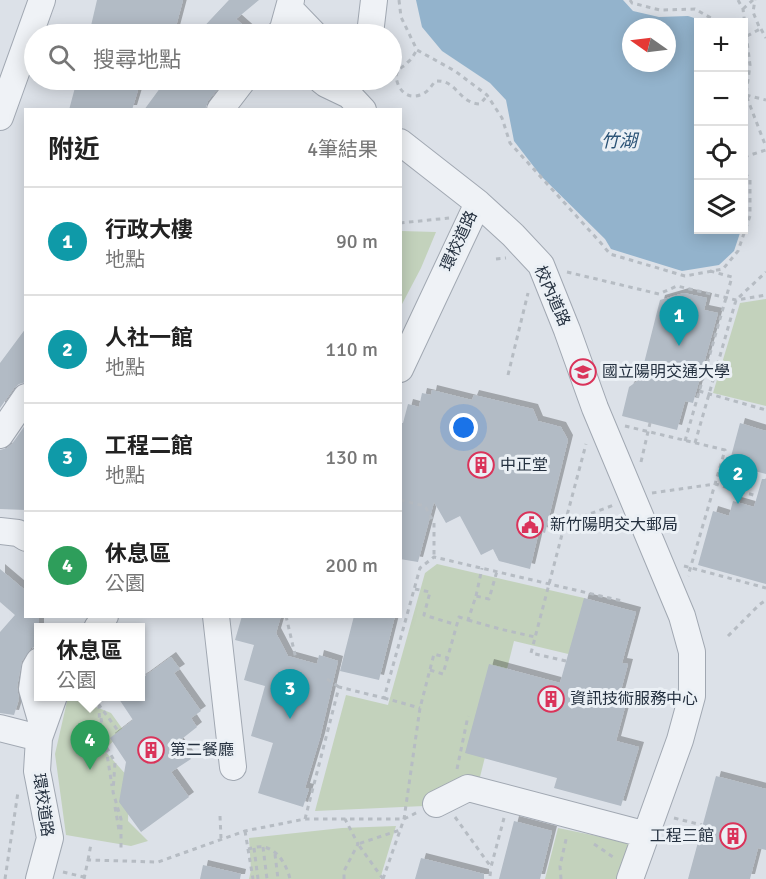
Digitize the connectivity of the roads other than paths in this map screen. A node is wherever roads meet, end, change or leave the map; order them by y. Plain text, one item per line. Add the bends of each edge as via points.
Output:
1 (42, 0) edge
2 (374, 0) edge
3 (33, 24) edge
4 (371, 24) edge
5 (24, 50) edge
6 (235, 90) edge
7 (222, 108) edge
8 (0, 117) edge
9 (402, 144) edge
10 (477, 203) junction
11 (402, 365) edge
12 (24, 400) edge
13 (0, 435) edge
14 (0, 531) edge
15 (24, 537) edge
16 (216, 618) edge
17 (34, 675) edge
18 (34, 699) edge
19 (34, 701) edge
20 (52, 701) edge
21 (0, 728) edge
22 (41, 733) junction
23 (233, 767) dead end
24 (443, 800) road end
25 (646, 835) junction
26 (624, 869) edge
27 (39, 879) edge

1 - 3 street
2 - 4 street
5 - 8 street
6 - 7 street
9 - 10 street, 環校道路
10 - 11 street, 環校道路
10 - 25 street, 校內道路 via 513,235 567,330 639,496 692,652 692,696
12 - 13 street
14 - 15 street
16 - 23 street
17 - 18 street
19 - 22 street
20 - 22 street, 環校道路
21 - 22 street
22 - 27 street, 環校道路 via 37,771 50,838
24 - 25 street via 468,788
25 - 26 street, 校內道路

